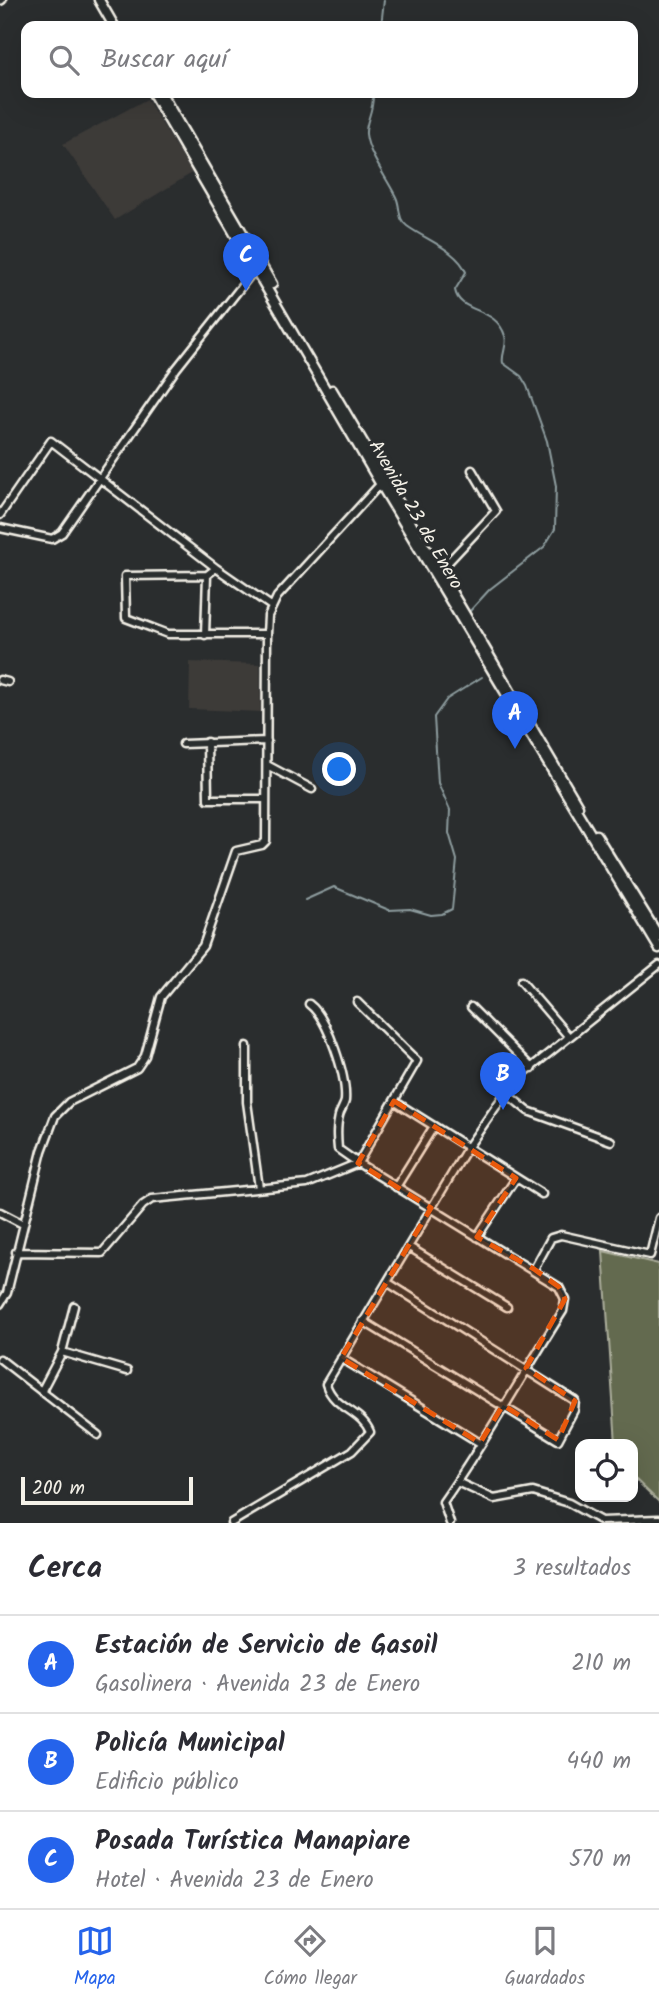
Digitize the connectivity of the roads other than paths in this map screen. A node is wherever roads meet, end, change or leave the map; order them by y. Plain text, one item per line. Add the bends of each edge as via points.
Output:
1 (99, 0) edge
2 (105, 0) edge
3 (111, 21) edge
4 (118, 21) edge
5 (156, 98) edge
6 (164, 98) edge
7 (256, 268) junction
8 (472, 470) dead end
9 (100, 478) junction
10 (383, 481) junction
11 (0, 496) edge
12 (9, 499) junction
13 (0, 515) edge
14 (0, 528) edge
15 (215, 568) junction
16 (439, 572) junction
17 (207, 575) junction
18 (271, 606) junction
19 (267, 634) junction
20 (205, 635) junction
21 (267, 741) junction
22 (207, 742) junction
23 (183, 744) dead end
24 (267, 765) junction
25 (312, 789) dead end
26 (266, 799) junction
27 (659, 937) edge
28 (659, 948) edge
29 (659, 965) edge
30 (520, 981) dead end
31 (357, 1002) dead end
32 (309, 1004) dead end
33 (471, 1007) dead end
34 (569, 1037) junction
35 (247, 1046) dead end
36 (533, 1068) junction
37 (506, 1093) junction
38 (394, 1101) junction
39 (434, 1126) junction
40 (611, 1141) dead end
41 (468, 1147) junction
42 (358, 1163) junction
43 (516, 1178) junction
44 (396, 1187) junction
45 (259, 1188) junction
46 (542, 1194) dead end
47 (431, 1208) junction
48 (0, 1212) edge
49 (659, 1218) edge
50 (23, 1224) junction
51 (477, 1237) junction
52 (409, 1247) junction
53 (16, 1252) junction
54 (534, 1269) junction
55 (387, 1282) junction
56 (0, 1304) edge
57 (74, 1306) dead end
58 (507, 1307) dead end
59 (363, 1321) junction
60 (62, 1352) junction
61 (341, 1358) junction
62 (0, 1359) edge
63 (526, 1368) junction
64 (127, 1371) dead end
65 (42, 1390) junction
66 (503, 1405) junction
67 (98, 1435) dead end
68 (480, 1443) junction
69 (457, 1482) junction
70 (659, 1519) edge
71 (230, 1523) edge
72 (450, 1523) edge

1 - 3 main road
2 - 4 main road
5 - 7 main road, Avenida 23 de Enero
6 - 10 main road, Avenida 23 de Enero
7 - 9 street via 176,369
7 - 10 main road, Avenida 23 de Enero
8 - 16 street via 496,511
9 - 12 street via 51,441
9 - 14 street via 58,537
9 - 15 street
10 - 16 main road, Avenida 23 de Enero
10 - 18 street
10 - 28 main road, Avenida 23 de Enero
11 - 12 street
12 - 13 street
15 - 17 street
15 - 18 street
16 - 27 main road, Avenida 23 de Enero
17 - 20 street
17 - 20 street via 125,576 127,618 168,634
18 - 19 street
19 - 20 street
19 - 21 street
21 - 22 street
21 - 24 street
22 - 23 street
22 - 26 street via 208,799
24 - 25 street
24 - 26 street
26 - 50 street via 266,841 236,850 203,946 161,997 145,1056 137,1068 69,1102 55,1116
29 - 34 street
30 - 34 street
31 - 38 street via 417,1061
32 - 42 street via 329,1031 342,1079 345,1100 336,1132 338,1149
33 - 36 street
34 - 36 street
35 - 45 street via 247,1102
36 - 37 street
37 - 40 street via 528,1111
37 - 41 street
38 - 39 street
38 - 42 street
39 - 41 street
39 - 44 street
41 - 43 street
41 - 47 street
42 - 44 street
42 - 45 street via 307,1184
43 - 46 street
43 - 51 street
44 - 47 street
45 - 53 street via 152,1199 102,1253
47 - 51 street
47 - 52 street
48 - 50 street
49 - 54 street via 650,1255 561,1235 551,1238
50 - 53 street
51 - 54 street
52 - 55 street
52 - 58 street
53 - 56 street
54 - 63 street via 559,1287 565,1299 563,1311
55 - 59 street
55 - 63 street
57 - 60 street
59 - 61 street
59 - 66 street
60 - 64 street
60 - 65 street
61 - 68 street
61 - 71 street via 326,1384 330,1396 366,1422 370,1432 352,1451
62 - 65 street
63 - 66 street
63 - 66 street via 575,1401 558,1440
65 - 67 street
66 - 68 street
68 - 69 street
69 - 70 street via 494,1499 533,1492 569,1503 601,1521
69 - 72 street via 443,1502

